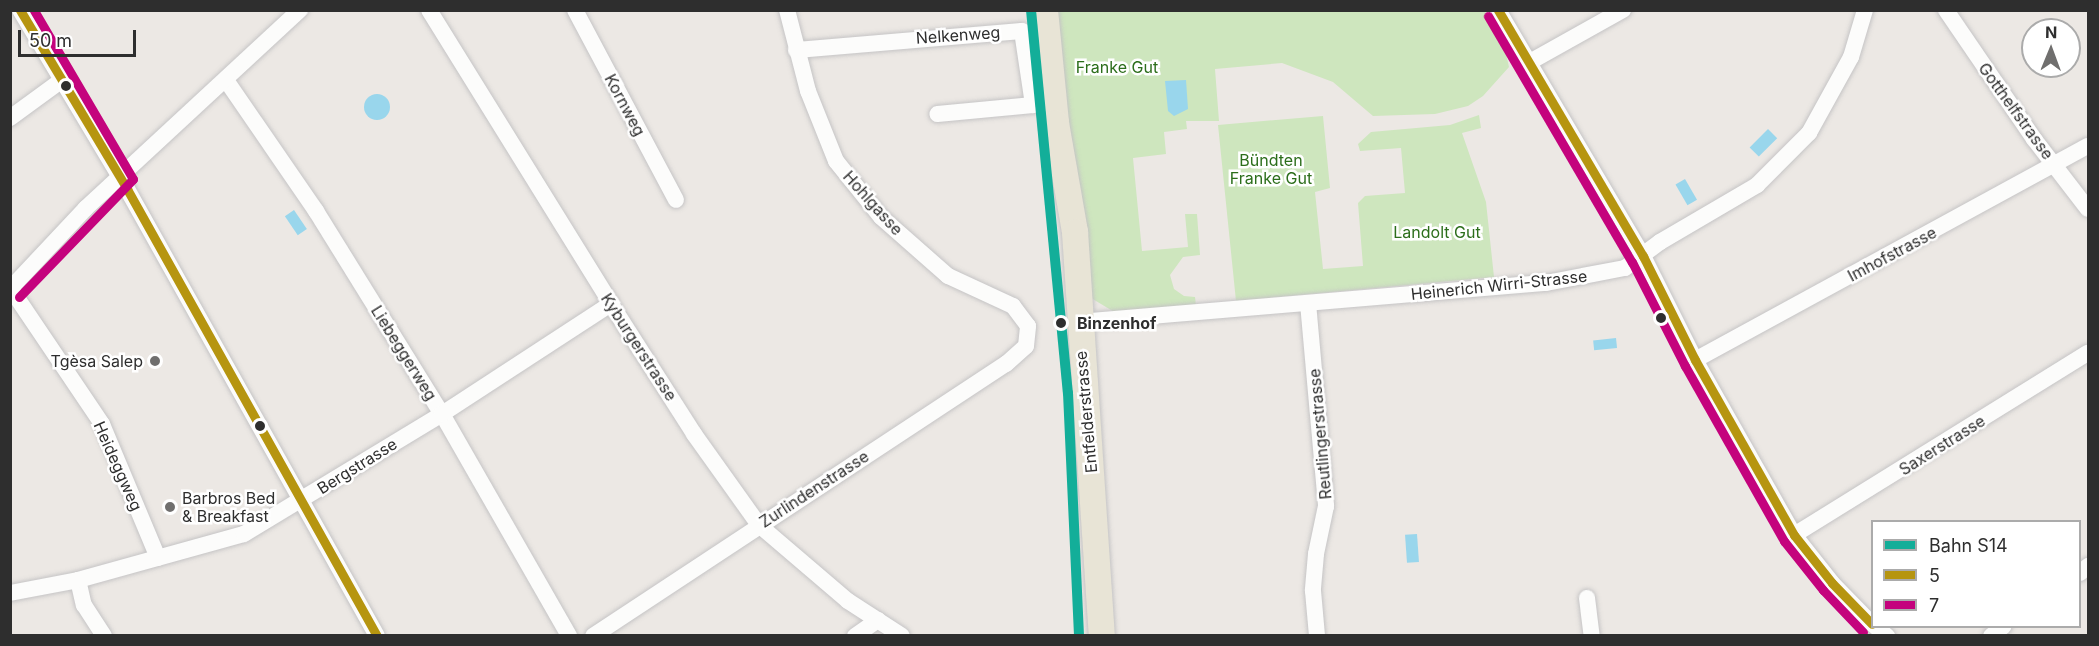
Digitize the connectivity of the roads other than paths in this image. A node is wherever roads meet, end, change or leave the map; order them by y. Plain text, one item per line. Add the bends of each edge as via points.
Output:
1 (20, 10) edge
2 (300, 10) edge
3 (429, 10) edge
4 (575, 10) edge
5 (787, 10) edge
6 (1046, 10) edge
7 (1498, 10) edge
8 (1623, 10) edge
9 (1865, 10) edge
10 (1946, 10) edge
11 (796, 50) junction
12 (1528, 63) junction
13 (62, 80) junction
14 (226, 80) junction
15 (937, 114) dead end
16 (10, 118) edge
17 (2088, 146) edge
18 (2054, 164) junction
19 (121, 178) junction
20 (676, 200) dead end
21 (2088, 209) edge
22 (1643, 256) junction
23 (10, 289) edge
24 (1308, 303) junction
25 (611, 304) junction
26 (1079, 322) junction
27 (1028, 338) joint
28 (2088, 353) edge
29 (1695, 360) junction
30 (442, 414) junction
31 (300, 502) junction
32 (759, 525) junction
33 (1794, 535) junction
34 (159, 558) junction
35 (78, 580) junction
36 (10, 593) edge
37 (1587, 598) dead end
38 (878, 620) junction
39 (1871, 622) edge
40 (104, 636) edge
41 (377, 636) edge
42 (568, 636) edge
43 (593, 636) edge
44 (855, 636) edge
45 (902, 636) edge
46 (1102, 636) edge
47 (1317, 636) edge
48 (1592, 636) edge

1 - 13 street
2 - 14 street
3 - 25 street, Kyburgerstrasse
4 - 20 street, Kornweg
5 - 11 street, Hohlgasse
6 - 26 main road, Entfelderstrasse via 1056,123 1075,232
7 - 12 street
8 - 12 street
9 - 22 street, Heinerich Wirri-Strasse via 1851,57 1809,133 1757,185
10 - 18 street, Gotthelfstrasse
11 - 15 street, Nelkenweg via 1022,31 1033,105
11 - 27 street, Hohlgasse via 836,161 881,217 948,276 1013,306 1023,316
12 - 22 street
13 - 16 street
13 - 19 street
14 - 19 street
14 - 30 street, Liebeggerweg via 322,221
17 - 18 street, Imhofstrasse
18 - 21 street, Gotthelfstrasse
18 - 29 street, Imhofstrasse
19 - 23 street via 47,247
19 - 31 street
22 - 24 street, Heinerich Wirri-Strasse via 1625,268 1581,279
22 - 29 street
23 - 34 street, Heideggweg via 102,424
24 - 26 street, Heinerich Wirri-Strasse
24 - 47 street, Reutlingerstrasse via 1326,506 1314,573
25 - 30 street, Bergstrasse
25 - 32 street, Kyburgerstrasse via 694,434
26 - 46 main road, Entfelderstrasse
27 - 32 street, Zurlindenstrasse via 1020,354 1006,364
28 - 33 street, Saxerstrasse
29 - 33 street
30 - 31 street, Bergstrasse
30 - 42 street, Liebeggerweg
31 - 34 street, Bergstrasse via 244,534
31 - 41 street
32 - 38 street, Kyburgerstrasse via 848,601
32 - 43 street, Zurlindenstrasse
33 - 39 street
34 - 35 street, Bergstrasse
35 - 36 street, Bergstrasse
35 - 40 street via 84,605
37 - 48 street
38 - 44 street
38 - 45 street, Kyburgerstrasse

